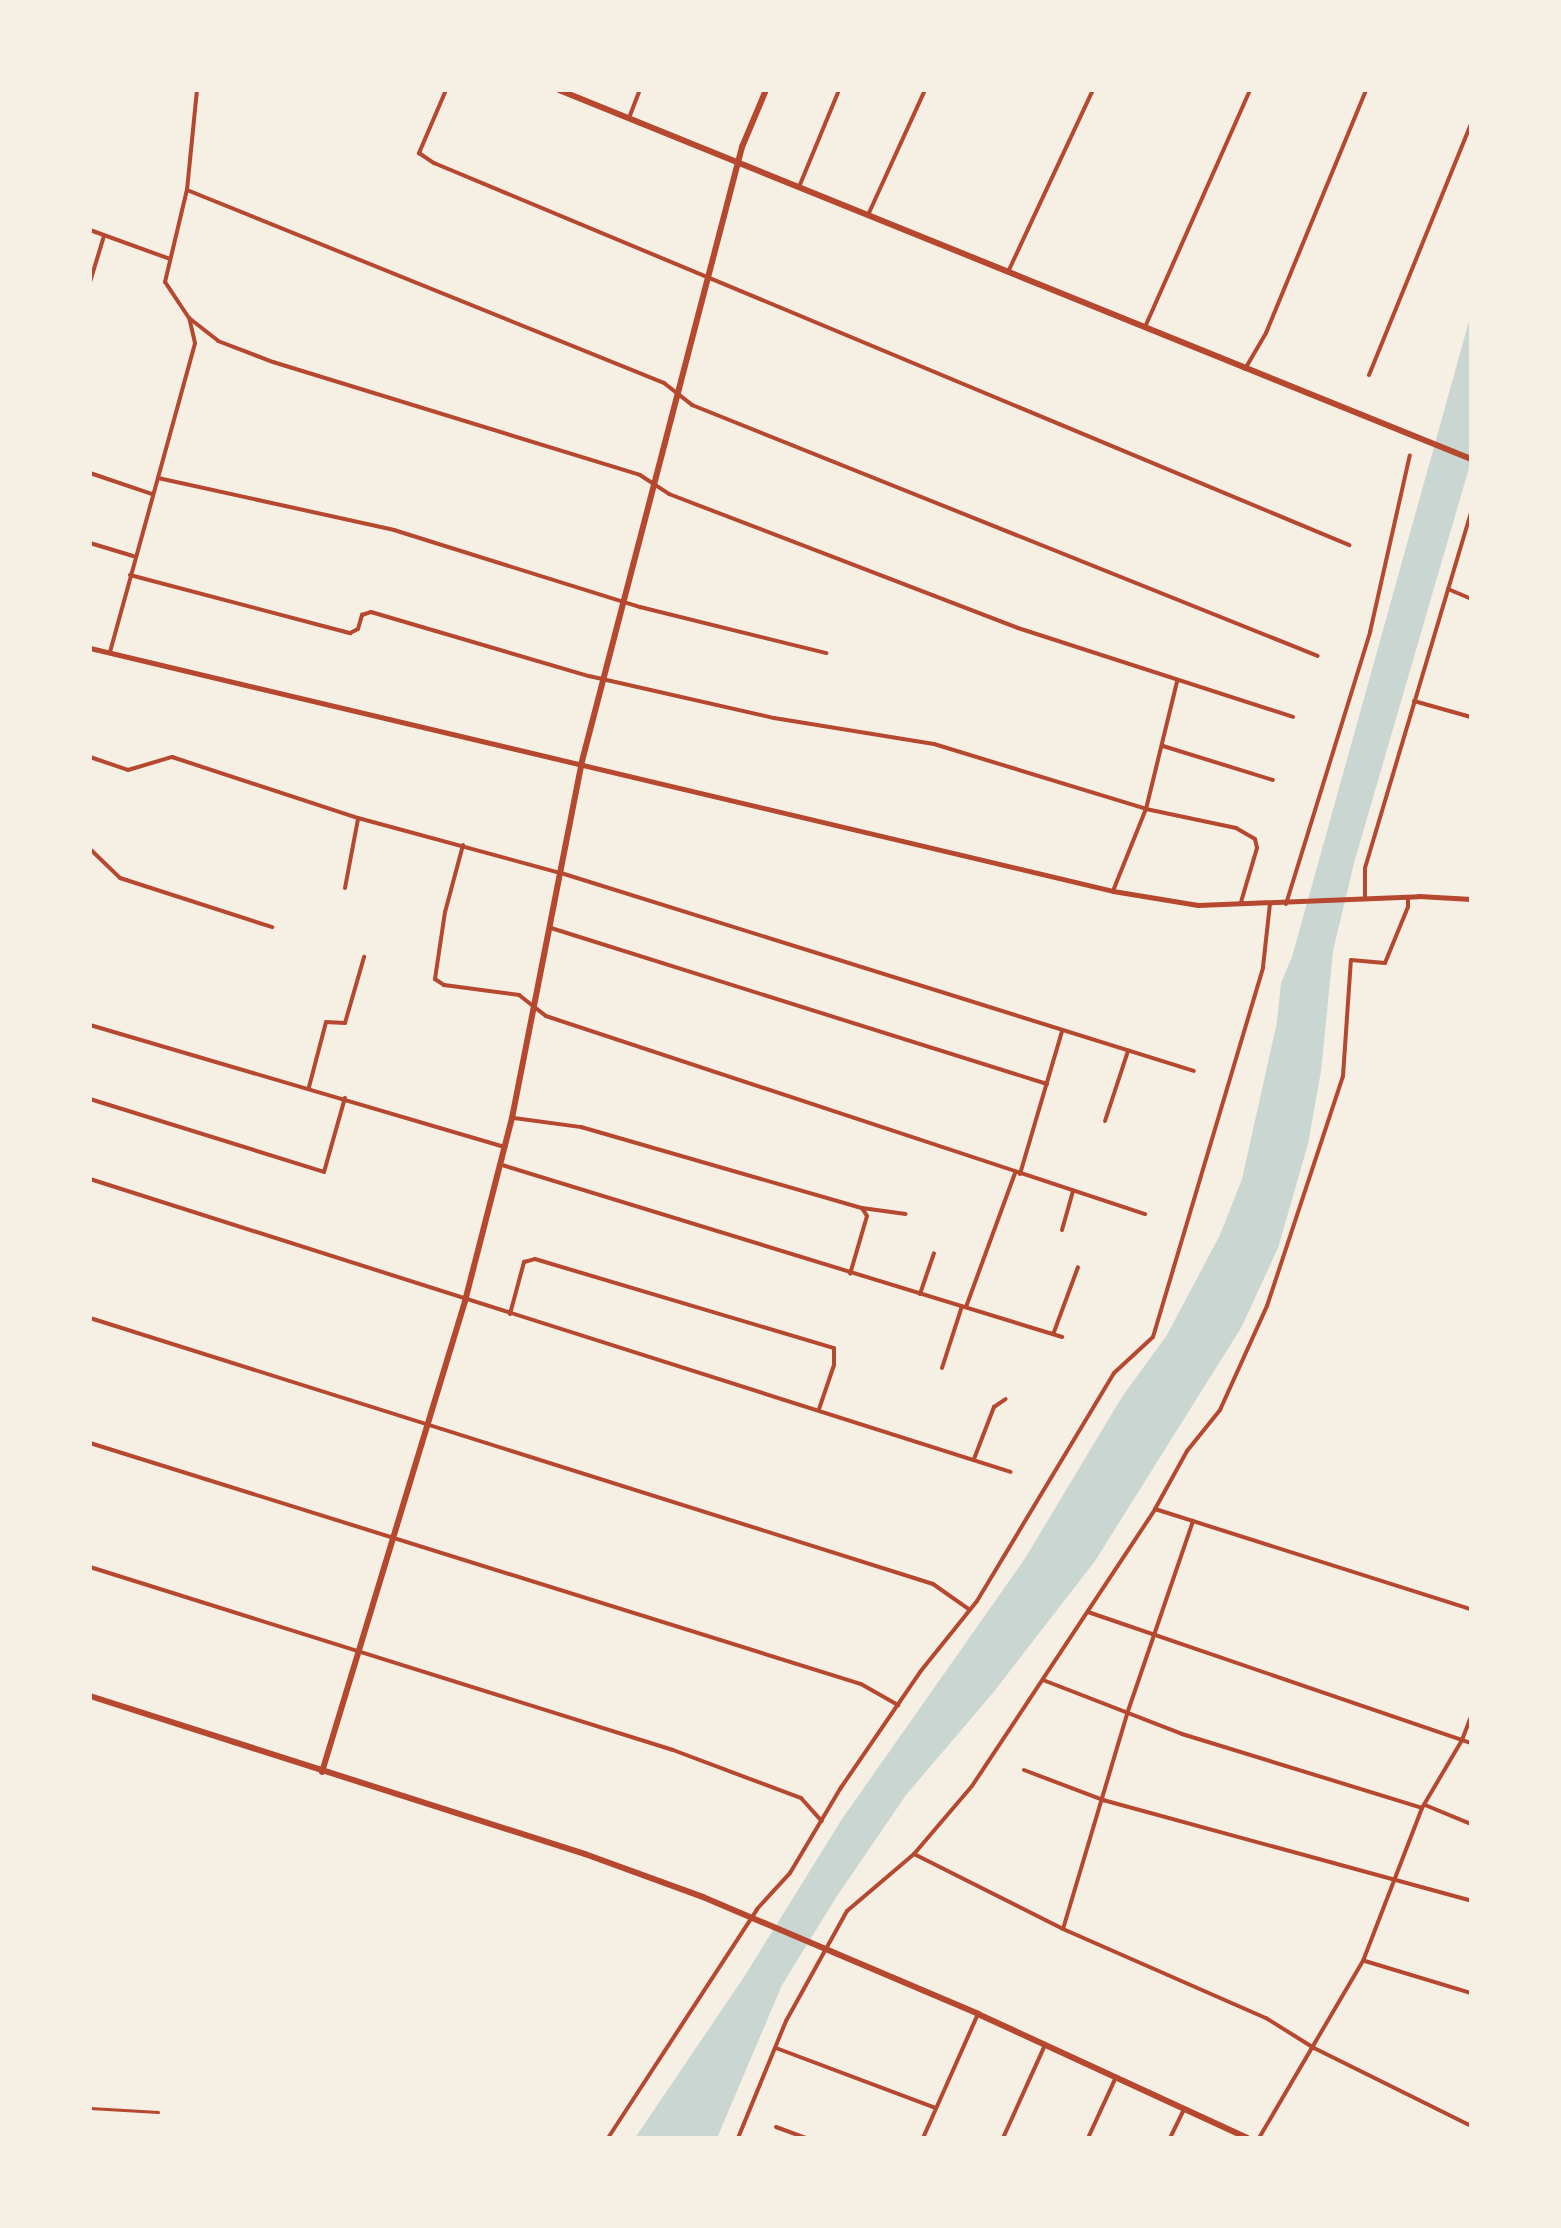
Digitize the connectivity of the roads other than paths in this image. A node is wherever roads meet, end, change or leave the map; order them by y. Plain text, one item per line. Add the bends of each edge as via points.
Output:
1 (196, 90) edge
2 (446, 90) edge
3 (559, 90) edge
4 (640, 90) edge
5 (766, 90) edge
6 (839, 90) edge
7 (925, 90) edge
8 (1093, 90) edge
9 (1250, 90) edge
10 (1366, 90) edge
11 (628, 119) junction
12 (1471, 124) edge
13 (738, 163) junction
14 (798, 188) junction
15 (187, 190) junction
16 (868, 215) junction
17 (90, 230) edge
18 (104, 236) junction
19 (170, 259) junction
20 (1008, 272) junction
21 (708, 280) junction
22 (90, 282) edge
23 (188, 318) junction
24 (1145, 327) junction
25 (1246, 369) junction
26 (1370, 375) dead end
27 (678, 393) junction
28 (1410, 455) dead end
29 (1471, 459) edge
30 (90, 473) edge
31 (158, 478) junction
32 (654, 485) junction
33 (153, 494) junction
34 (1471, 512) edge
35 (90, 543) edge
36 (1349, 545) dead end
37 (136, 556) junction
38 (130, 575) junction
39 (1446, 589) junction
40 (1471, 599) edge
41 (624, 600) junction
42 (90, 648) edge
43 (110, 652) junction
44 (826, 653) dead end
45 (1318, 656) dead end
46 (603, 679) junction
47 (1177, 682) junction
48 (1414, 701) junction
49 (1293, 717) dead end
50 (1471, 717) edge
51 (1162, 745) junction
52 (90, 757) edge
53 (581, 765) junction
54 (1273, 780) dead end
55 (1146, 809) junction
56 (358, 818) junction
57 (463, 845) junction
58 (90, 849) edge
59 (561, 873) junction
60 (345, 888) dead end
61 (1113, 891) junction
62 (1408, 897) junction
63 (1361, 898) junction
64 (1471, 899) edge
65 (1270, 904) junction
66 (1286, 904) junction
67 (1240, 905) junction
68 (272, 927) dead end
69 (550, 927) junction
70 (364, 957) dead end
71 (534, 1006) junction
72 (90, 1024) edge
73 (1062, 1031) junction
74 (1128, 1051) junction
75 (1194, 1071) dead end
76 (1048, 1084) junction
77 (308, 1087) junction
78 (346, 1098) junction
79 (90, 1099) edge
80 (512, 1118) junction
81 (1105, 1121) dead end
82 (505, 1146) junction
83 (501, 1165) junction
84 (1018, 1174) junction
85 (90, 1179) edge
86 (1072, 1191) junction
87 (862, 1208) junction
88 (906, 1214) dead end
89 (1145, 1214) dead end
90 (1062, 1230) dead end
91 (934, 1253) dead end
92 (1078, 1266) dead end
93 (850, 1274) junction
94 (920, 1294) junction
95 (466, 1302) junction
96 (964, 1306) junction
97 (510, 1314) junction
98 (90, 1318) edge
99 (1053, 1334) junction
100 (1062, 1336) dead end
101 (942, 1368) dead end
102 (1006, 1399) dead end
103 (818, 1411) junction
104 (429, 1427) junction
105 (90, 1443) edge
106 (973, 1460) junction
107 (1011, 1472) dead end
108 (1155, 1509) junction
109 (1193, 1521) junction
110 (396, 1539) junction
111 (90, 1566) edge
112 (1471, 1609) edge
113 (970, 1610) junction
114 (1088, 1612) junction
115 (1154, 1638) junction
116 (361, 1652) junction
117 (1043, 1680) junction
118 (90, 1696) edge
119 (898, 1704) junction
120 (1128, 1712) junction
121 (1471, 1716) edge
122 (1462, 1740) junction
123 (1471, 1743) edge
124 (1024, 1770) dead end
125 (322, 1772) junction
126 (1102, 1800) junction
127 (1423, 1806) junction
128 (822, 1821) junction
129 (1471, 1824) edge
130 (914, 1854) junction
131 (1392, 1876) junction
132 (1471, 1901) edge
133 (751, 1917) junction
134 (1063, 1929) junction
135 (828, 1950) junction
136 (1363, 1961) junction
137 (1471, 1992) edge
138 (978, 2014) junction
139 (1045, 2044) junction
140 (776, 2048) junction
141 (1314, 2048) junction
142 (1116, 2077) junction
143 (90, 2108) edge
144 (936, 2108) junction
145 (1184, 2108) junction
146 (158, 2112) dead end
147 (1471, 2126) edge
148 (776, 2127) dead end
149 (608, 2138) edge
150 (738, 2138) edge
151 (807, 2138) edge
152 (923, 2138) edge
153 (1003, 2138) edge
154 (1088, 2138) edge
155 (1170, 2138) edge
156 (1247, 2138) edge
157 (1259, 2138) edge

1 - 15 street
2 - 21 street via 419,154
3 - 11 main road
4 - 11 street
5 - 13 main road
6 - 14 street
7 - 16 street
8 - 20 street
9 - 24 street
10 - 25 street
11 - 13 main road
12 - 26 street
13 - 14 main road
13 - 21 main road
14 - 16 main road
15 - 19 street
15 - 27 street
16 - 20 main road
17 - 18 street
18 - 19 street
18 - 22 street
19 - 23 street via 167,292
20 - 24 main road
21 - 27 main road
21 - 36 street
23 - 31 street via 195,343
23 - 32 street via 218,341 273,362
24 - 25 main road
25 - 29 main road
27 - 32 main road
27 - 45 street via 692,405
28 - 66 street via 1370,632
30 - 33 street
31 - 33 street
31 - 41 street via 394,530
32 - 41 main road
32 - 47 street via 1018,628
33 - 37 street
34 - 39 street
35 - 37 street
37 - 38 street
38 - 43 street
38 - 46 street via 350,633 372,612
39 - 40 street
39 - 48 street
41 - 44 street
41 - 46 main road
42 - 43 street
43 - 53 street
46 - 53 main road
46 - 55 street via 774,718 934,744
47 - 49 street
47 - 51 street
48 - 50 street
48 - 63 street
51 - 54 street
51 - 55 street
52 - 56 street via 128,770 172,757
53 - 59 main road
53 - 61 street
55 - 61 street
55 - 67 street via 1236,828 1254,839
56 - 57 street
56 - 60 street
57 - 59 street
57 - 71 street via 434,980 520,995
58 - 68 street via 120,878
59 - 69 main road
59 - 73 street
61 - 67 street
62 - 63 street
62 - 64 street
62 - 108 street via 1384,963 1351,960 1343,1076 1267,1306 1220,1410 1187,1451
63 - 66 street
65 - 66 street
65 - 67 street
65 - 113 street via 1263,967 1152,1337 1114,1373
69 - 71 main road
69 - 76 street
70 - 77 street via 345,1023 326,1022
71 - 80 main road
71 - 84 street via 546,1016
72 - 77 street
73 - 74 street
73 - 76 street
74 - 75 street
74 - 81 street
76 - 84 street
77 - 78 street
78 - 79 street via 324,1172
78 - 82 street
80 - 82 main road
80 - 87 street via 581,1127
82 - 83 main road
83 - 93 street
83 - 95 main road
84 - 86 street
84 - 96 street
85 - 95 street
86 - 89 street
86 - 90 street
87 - 88 street
87 - 93 street via 868,1216
91 - 94 street
92 - 99 street
93 - 94 street
94 - 96 street
95 - 97 street
95 - 104 main road
96 - 99 street
96 - 101 street
97 - 103 street
97 - 103 street via 524,1262 535,1259 834,1348
98 - 104 street
99 - 100 street
102 - 106 street via 994,1407
103 - 106 street
104 - 110 main road
104 - 113 street via 933,1584
105 - 110 street
106 - 107 street
108 - 109 street
108 - 114 street
109 - 112 street
109 - 115 street
110 - 116 main road
110 - 119 street via 861,1684
111 - 116 street
113 - 119 street
114 - 115 street
114 - 117 street
115 - 120 street
115 - 122 street
116 - 125 main road
116 - 128 street via 673,1750 802,1798
117 - 120 street
117 - 130 street via 972,1786
118 - 125 main road
119 - 128 street
120 - 126 street
120 - 127 street
121 - 122 street
122 - 123 street
122 - 127 street
124 - 126 street
125 - 133 main road via 585,1854
126 - 131 street
126 - 134 street
127 - 129 street
127 - 131 street
128 - 133 street via 790,1873
130 - 134 street
130 - 135 street via 847,1911
131 - 132 street
131 - 136 street
133 - 135 main road
133 - 149 street
134 - 141 street via 1266,2018
135 - 138 main road
135 - 140 street
136 - 137 street
136 - 141 street
138 - 139 main road
138 - 144 street
139 - 142 main road
139 - 153 street
140 - 144 street
140 - 150 street
141 - 147 street
141 - 157 street
142 - 145 main road
142 - 154 street
143 - 146 lane
144 - 152 street
145 - 155 street
145 - 156 main road
148 - 151 street

